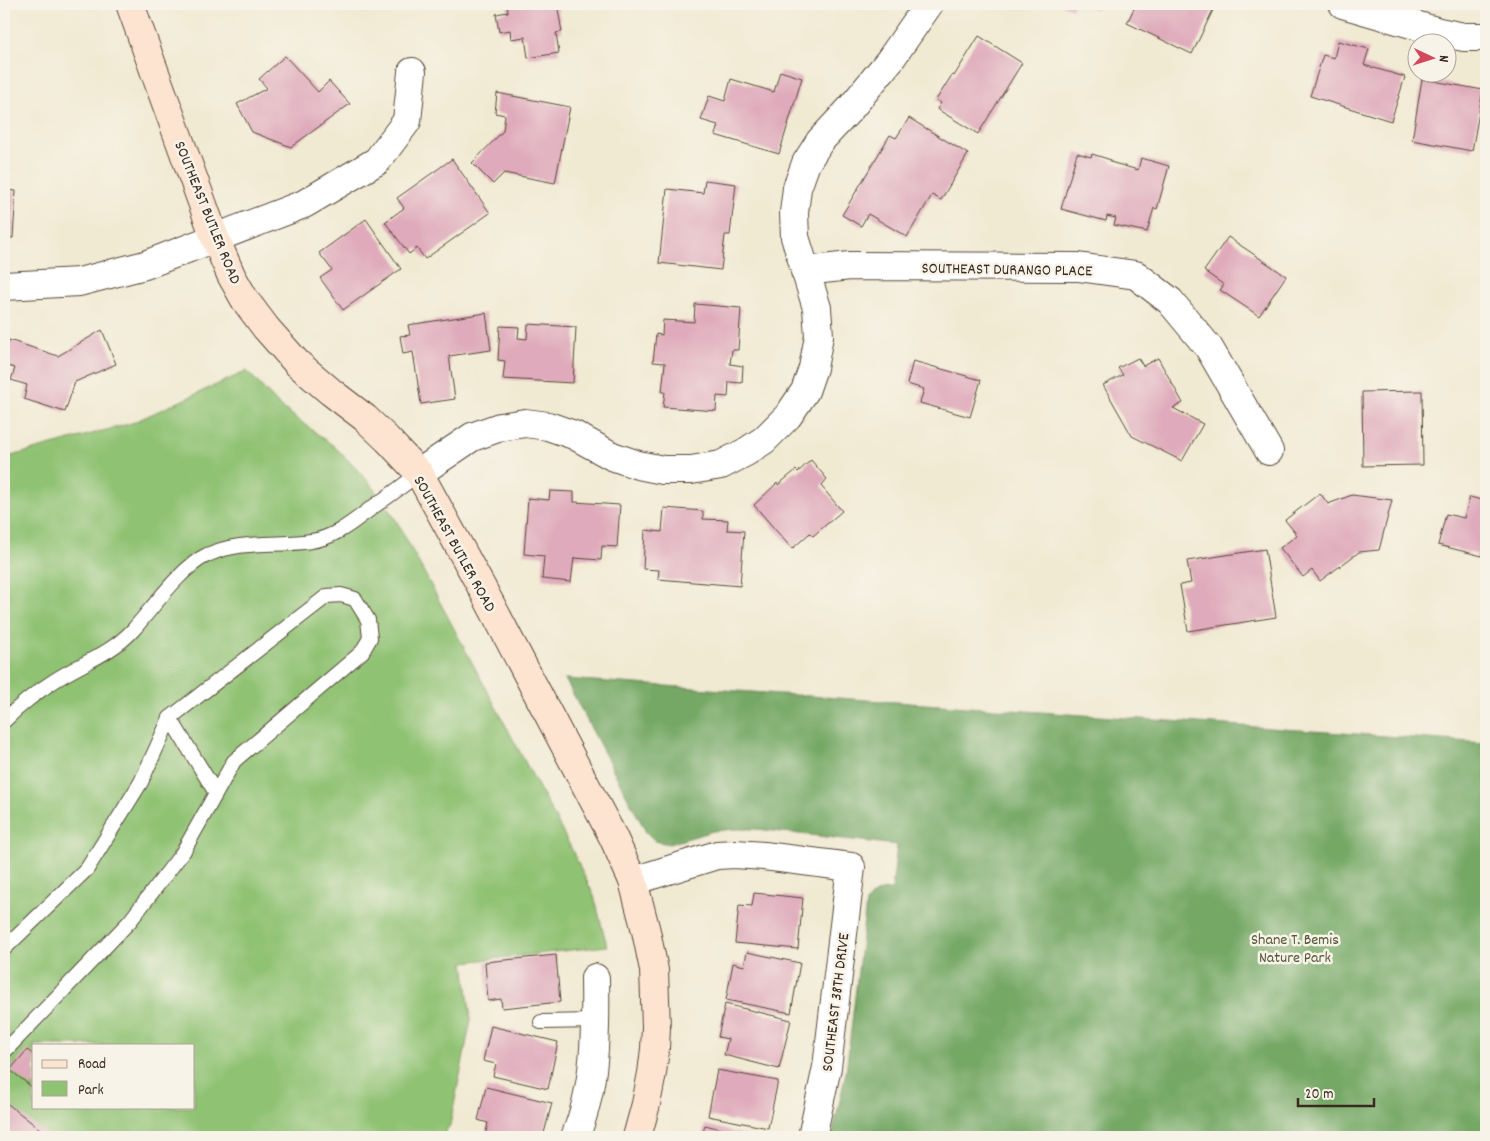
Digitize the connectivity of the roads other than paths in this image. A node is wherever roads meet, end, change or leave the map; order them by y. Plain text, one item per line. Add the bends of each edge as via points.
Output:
1 (130, 4) edge
2 (929, 4) edge
3 (1342, 4) edge
4 (1486, 37) edge
5 (412, 72) dead end
6 (215, 238) junction
7 (805, 271) junction
8 (4, 286) edge
9 (1269, 451) dead end
10 (419, 473) junction
11 (170, 718) junction
12 (4, 721) edge
13 (216, 793) junction
14 (633, 881) junction
15 (4, 949) edge
16 (595, 978) dead end
17 (596, 1021) junction
18 (541, 1022) dead end
19 (4, 1052) edge
20 (575, 1137) edge
21 (637, 1137) edge
22 (812, 1137) edge

1 - 6 main road, SOUTHEAST BUTLER ROAD
2 - 7 street via 890,60 820,141 806,163 797,188 794,213 795,237
3 - 4 street via 1439,32
5 - 6 street via 406,121 377,161 304,204
6 - 8 street via 145,265 79,282
6 - 10 main road, SOUTHEAST BUTLER ROAD via 245,300 266,328 297,363 365,418
7 - 9 street, SOUTHEAST DURANGO PLACE via 850,266 1078,267 1136,275 1170,301 1209,348
7 - 10 street via 817,308 819,336 813,368 804,391 788,416 764,440 746,452 721,465 663,470 612,456 574,435 548,426 524,423 472,437
10 - 12 lane via 328,537 312,541 248,544 205,556 186,570 132,632 110,650 55,680 21,704
10 - 14 main road, SOUTHEAST BUTLER ROAD via 613,837
11 - 13 lane
11 - 13 lane via 327,596 355,599 368,620 370,638 362,652 234,761
11 - 15 lane via 140,782 87,869
13 - 19 lane via 183,852 130,921
14 - 21 main road, SOUTHEAST BUTLER ROAD via 654,970 656,1027 652,1073
14 - 22 street, SOUTHEAST 38TH DRIVE via 726,854 851,867 827,1068
16 - 17 street
17 - 18 lane
17 - 20 street via 589,1093

